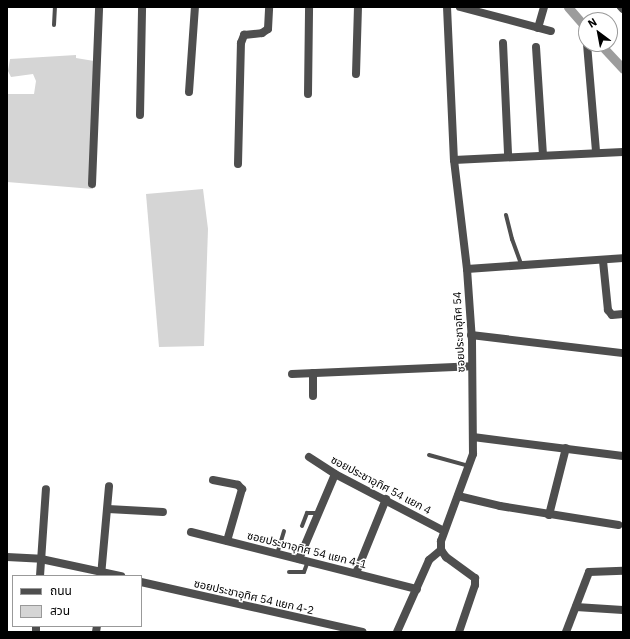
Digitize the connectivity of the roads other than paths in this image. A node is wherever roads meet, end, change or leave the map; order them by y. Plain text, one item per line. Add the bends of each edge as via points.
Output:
1 (55, 7) edge
2 (99, 7) edge
3 (142, 7) edge
4 (195, 7) edge
5 (268, 7) edge
6 (309, 7) edge
7 (358, 7) edge
8 (446, 7) edge
9 (460, 7) edge
10 (544, 7) edge
11 (621, 7) edge
12 (623, 9) edge
13 (54, 25) dead end
14 (538, 28) junction
15 (551, 32) dead end
16 (503, 43) dead end
17 (536, 46) dead end
18 (588, 52) edge
19 (356, 74) dead end
20 (189, 92) dead end
21 (308, 94) dead end
22 (140, 115) dead end
23 (596, 152) junction
24 (623, 152) edge
25 (543, 154) junction
26 (508, 155) junction
27 (454, 160) junction
28 (238, 164) dead end
29 (92, 184) dead end
30 (506, 215) dead end
31 (623, 258) edge
32 (603, 261) junction
33 (522, 266) junction
34 (467, 269) junction
35 (623, 314) edge
36 (471, 335) junction
37 (623, 353) edge
38 (472, 366) junction
39 (313, 373) junction
40 (292, 374) dead end
41 (312, 396) dead end
42 (473, 437) junction
43 (566, 448) junction
44 (429, 455) dead end
45 (623, 456) edge
46 (309, 457) dead end
47 (471, 466) junction
48 (335, 474) junction
49 (213, 480) dead end
50 (109, 486) dead end
51 (46, 489) dead end
52 (458, 496) junction
53 (386, 499) junction
54 (108, 509) junction
55 (163, 512) dead end
56 (318, 514) junction
57 (549, 515) junction
58 (618, 525) dead end
59 (302, 526) dead end
60 (284, 530) dead end
61 (444, 531) junction
62 (191, 532) dead end
63 (227, 541) junction
64 (441, 550) junction
65 (277, 554) junction
66 (7, 557) edge
67 (41, 560) junction
68 (303, 560) junction
69 (623, 571) edge
70 (289, 572) dead end
71 (101, 573) edge
72 (356, 573) junction
73 (40, 575) edge
74 (114, 575) edge
75 (142, 582) edge
76 (417, 588) junction
77 (576, 606) junction
78 (623, 610) edge
79 (362, 632) edge
80 (397, 632) edge
81 (459, 632) edge
82 (566, 632) edge

1 - 13 lane
2 - 29 street
3 - 22 street
4 - 20 street
5 - 28 street via 268,29 262,33 244,35 241,43
6 - 21 street
7 - 19 street
8 - 27 street, ซอยประชาอุทิศ 54
9 - 14 street
10 - 14 street
11 - 12 street
14 - 15 street
16 - 26 street
17 - 25 street
18 - 23 street
23 - 24 street
23 - 25 street
25 - 26 street
26 - 27 street
27 - 34 street, ซอยประชาอุทิศ 54
30 - 33 lane
31 - 32 street
32 - 33 street
32 - 35 street via 608,310 612,315
33 - 34 street
34 - 36 street, ซอยประชาอุทิศ 54
36 - 37 street
36 - 38 street, ซอยประชาอุทิศ 54
38 - 39 street
38 - 42 street, ซอยประชาอุทิศ 54
39 - 40 street
39 - 41 street
42 - 43 street
42 - 47 street, ซอยประชาอุทิศ 54
43 - 45 street
43 - 57 street
44 - 47 lane
46 - 48 street, ซอยประชาอุทิศ 54 แยก 4
47 - 52 street, ซอยประชาอุทิศ 54
48 - 53 street, ซอยประชาอุทิศ 54 แยก 4
48 - 56 street
49 - 63 street via 238,484 242,489
50 - 54 street
51 - 67 street
52 - 57 street
52 - 61 street, ซอยประชาอุทิศ 54
53 - 61 street, ซอยประชาอุทิศ 54 แยก 4
53 - 72 street
54 - 55 street
54 - 71 street
56 - 59 lane via 307,513
56 - 68 street
57 - 58 street
60 - 65 lane
61 - 64 street, ซอยประชาอุทิศ 54
62 - 63 street, ซอยประชาอุทิศ 54 แยก 4-1
63 - 65 street, ซอยประชาอุทิศ 54 แยก 4-1
64 - 76 street via 432,555
64 - 81 street via 446,557 475,578
65 - 68 street, ซอยประชาอุทิศ 54 แยก 4-1
66 - 67 street
67 - 71 street
67 - 73 street
68 - 70 lane via 304,572
68 - 72 street, ซอยประชาอุทิศ 54 แยก 4-1
69 - 77 street via 589,572
71 - 74 street
72 - 76 street, ซอยประชาอุทิศ 54 แยก 4-1
75 - 79 street, ซอยประชาอุทิศ 54 แยก 4-2
76 - 80 street
77 - 78 street
77 - 82 street

